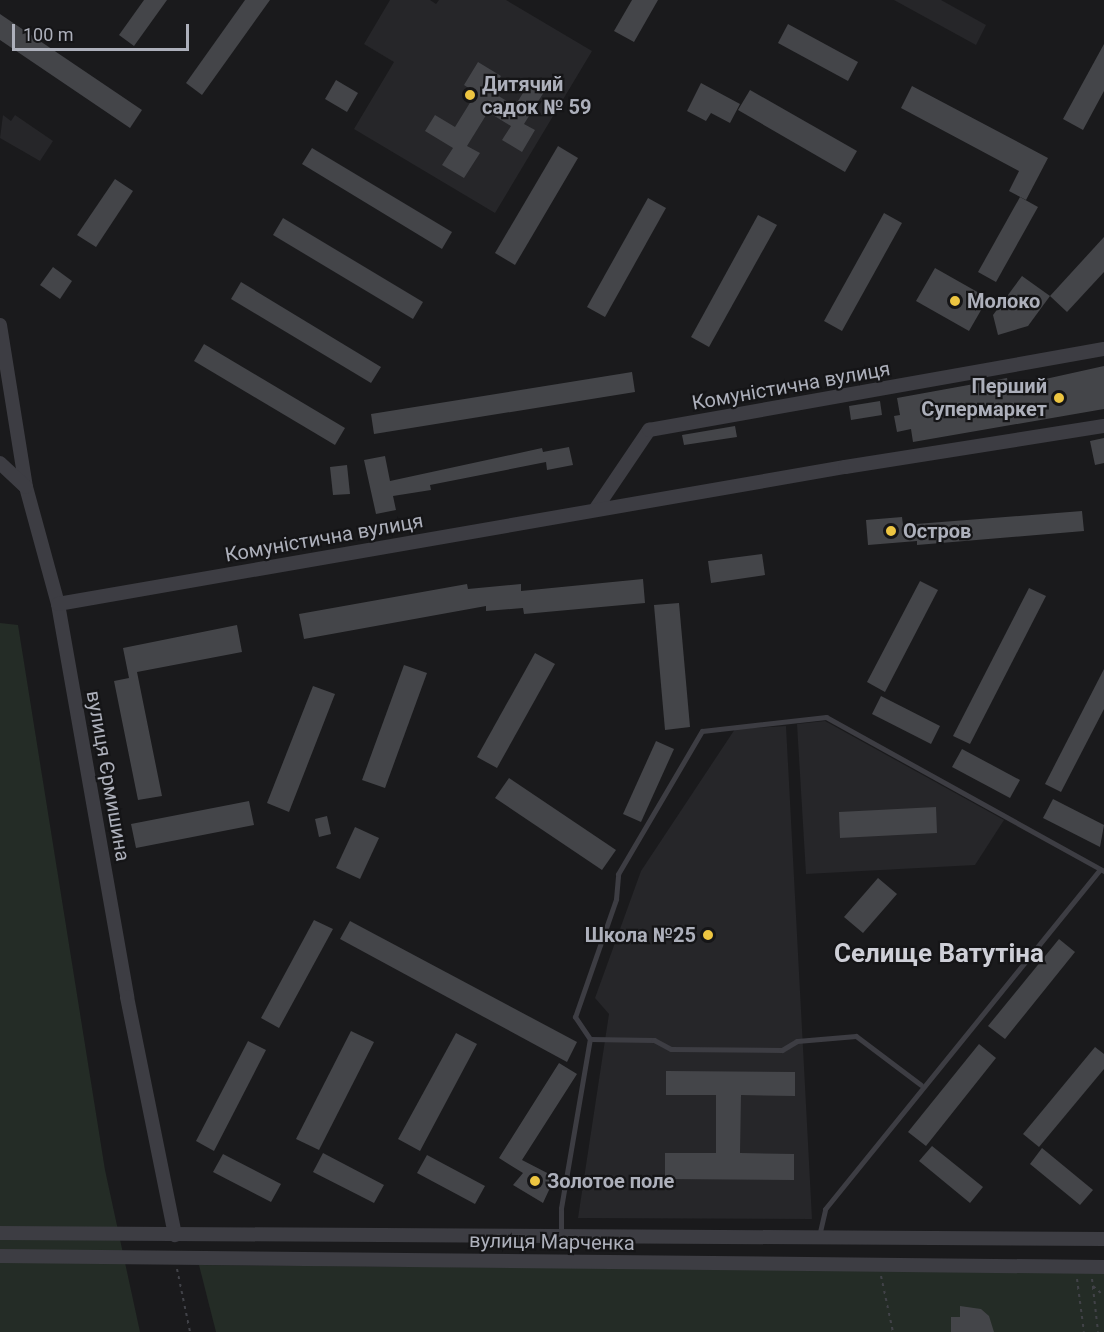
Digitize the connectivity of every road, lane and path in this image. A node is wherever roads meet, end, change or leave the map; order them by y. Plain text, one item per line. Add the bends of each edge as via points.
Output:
1 (0, 325) edge
2 (1104, 350) edge
3 (1104, 426) edge
4 (0, 463) edge
5 (26, 487) junction
6 (595, 510) junction
7 (58, 604) junction
8 (1102, 870) edge
9 (590, 1039) junction
10 (921, 1085) junction
11 (0, 1233) edge
12 (90, 1234) junction
13 (134, 1235) junction
14 (176, 1235) junction
15 (561, 1237) junction
16 (818, 1238) junction
17 (1104, 1239) edge
18 (0, 1256) edge
19 (90, 1257) junction
20 (135, 1257) junction
21 (175, 1258) junction
22 (879, 1265) junction
23 (1076, 1267) junction
24 (1097, 1267) edge
25 (1093, 1286) junction
26 (1104, 1296) edge
27 (190, 1332) edge
28 (893, 1332) edge
29 (1084, 1332) edge
30 (1098, 1332) edge

1 - 5 street, вулиця Єрмишина
2 - 6 street, Комуністична вулиця via 649,430
3 - 6 street, Комуністична вулиця
4 - 5 street
5 - 7 street, вулиця Єрмишина
6 - 7 street, Комуністична вулиця
7 - 14 street, вулиця Єрмишина via 127,997
8 - 9 lane via 826,717 702,731 618,874 615,899 575,1017
8 - 10 lane
9 - 10 lane via 654,1040 671,1049 782,1050 797,1041 856,1036
9 - 15 lane via 561,1208
10 - 16 lane via 825,1209
11 - 12 street
12 - 13 street
12 - 19 street
13 - 14 street, вулиця Марченка
13 - 20 street via 129,1250
14 - 15 street, вулиця Марченка
15 - 16 street, вулиця Марченка
16 - 17 street, вулиця Марченка
18 - 19 street, вулиця Марченка
19 - 20 street, вулиця Марченка
20 - 21 street, вулиця Марченка
21 - 22 street, вулиця Марченка
21 - 27 path
22 - 23 street, вулиця Марченка
22 - 28 path
23 - 24 street, вулиця Марченка
23 - 29 path
24 - 25 path
25 - 26 path
25 - 30 path

